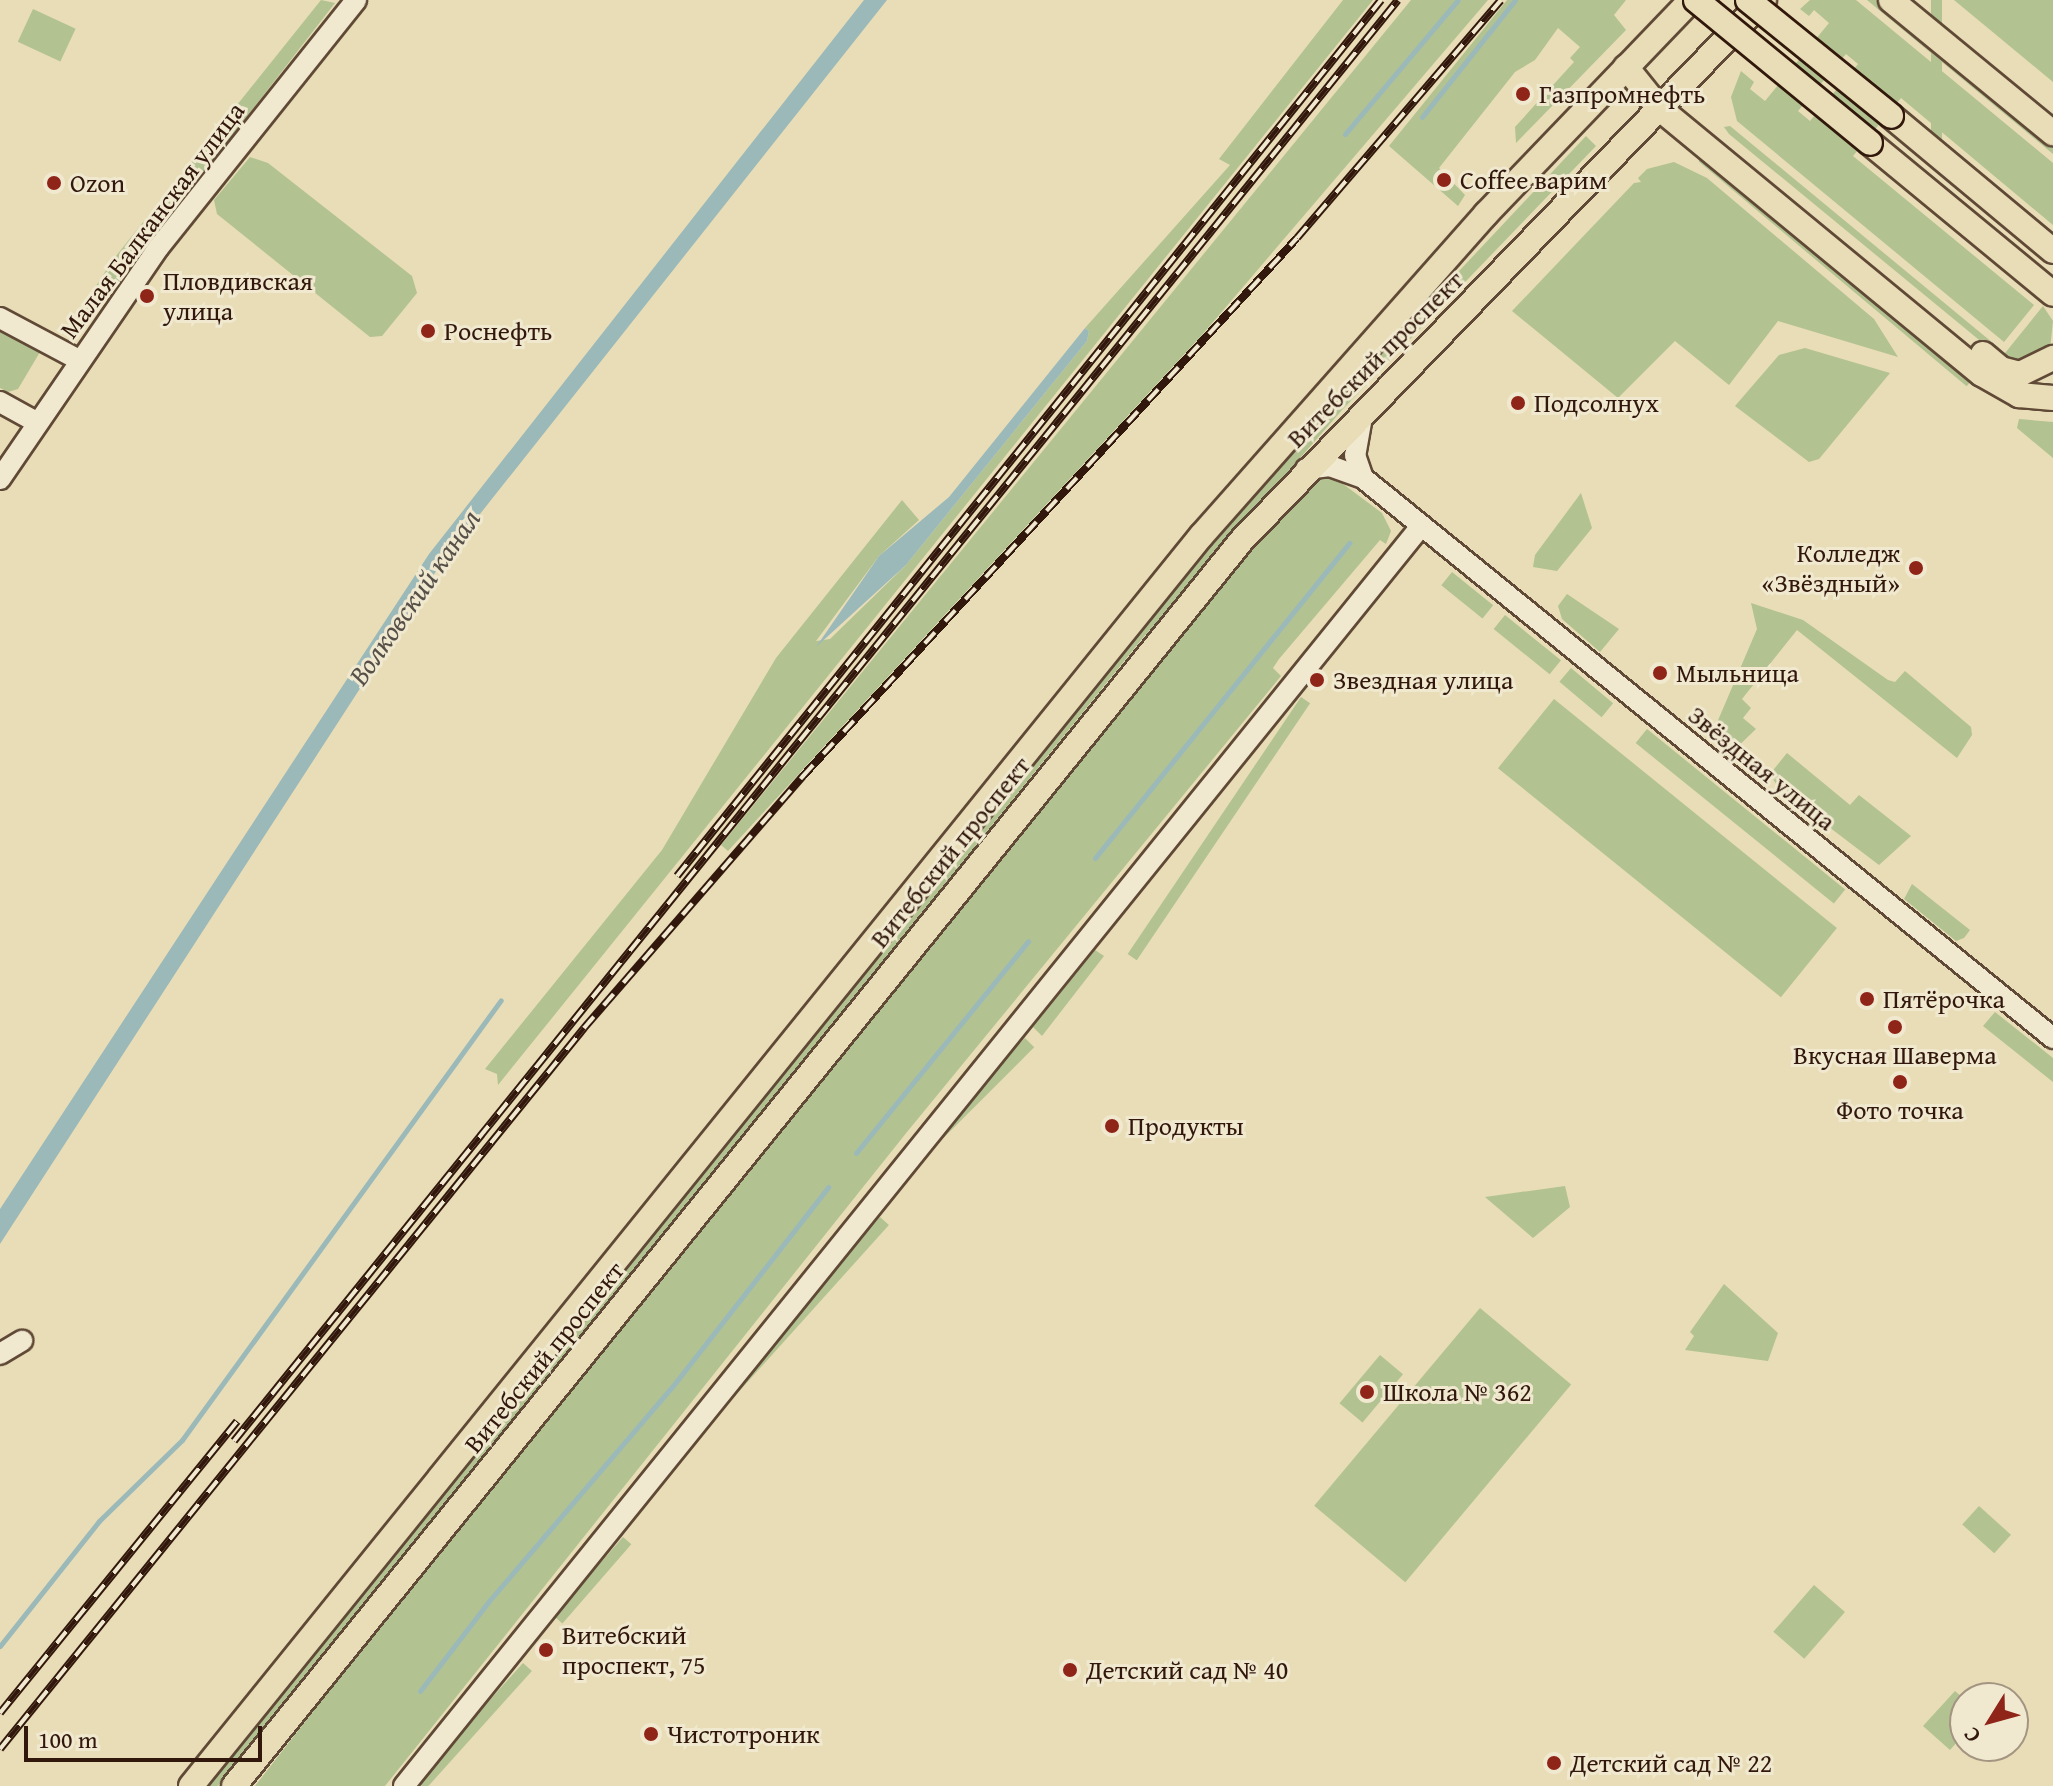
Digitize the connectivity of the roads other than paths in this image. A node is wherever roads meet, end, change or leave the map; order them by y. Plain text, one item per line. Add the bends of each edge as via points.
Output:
1 (356, 0) edge
2 (1693, 0) edge
3 (1748, 0) edge
4 (1764, 0) edge
5 (1891, 0) edge
6 (1918, 0) edge
7 (1626, 67) junction
8 (1665, 102) junction
9 (2053, 112) edge
10 (2053, 133) edge
11 (2053, 251) edge
12 (2052, 294) edge
13 (0, 318) edge
14 (2053, 358) edge
15 (79, 360) junction
16 (2053, 398) edge
17 (0, 402) edge
18 (1362, 417) junction
19 (38, 423) junction
20 (1306, 469) junction
21 (1363, 478) junction
22 (0, 479) edge
23 (1421, 526) junction
24 (2053, 1038) edge
25 (22, 1341) dead end
26 (0, 1354) edge
27 (191, 1786) edge
28 (234, 1786) edge
29 (404, 1786) edge

1 - 15 street, Малая Балканская улица via 159,247
2 - 7 main road, Витебский проспект
2 - 12 main road, bridge
3 - 11 main road, bridge
4 - 8 main road, Витебский проспект
5 - 10 main road
6 - 9 main road
7 - 8 main road
7 - 27 main road, Витебский проспект via 1395,313 1202,535
8 - 14 main road via 2001,369 2030,373
8 - 16 main road via 1982,374 2019,395
8 - 18 main road, Витебский проспект
13 - 15 street
15 - 19 street, Малая Балканская улица
17 - 19 street
18 - 20 main road, Витебский проспект
18 - 21 street via 1355,455
19 - 22 street, Малая Балканская улица
20 - 21 street via 1330,466
20 - 28 main road, Витебский проспект via 1123,683
21 - 23 street, Звёздная улица
23 - 24 street, Звёздная улица
23 - 29 street
25 - 26 street

